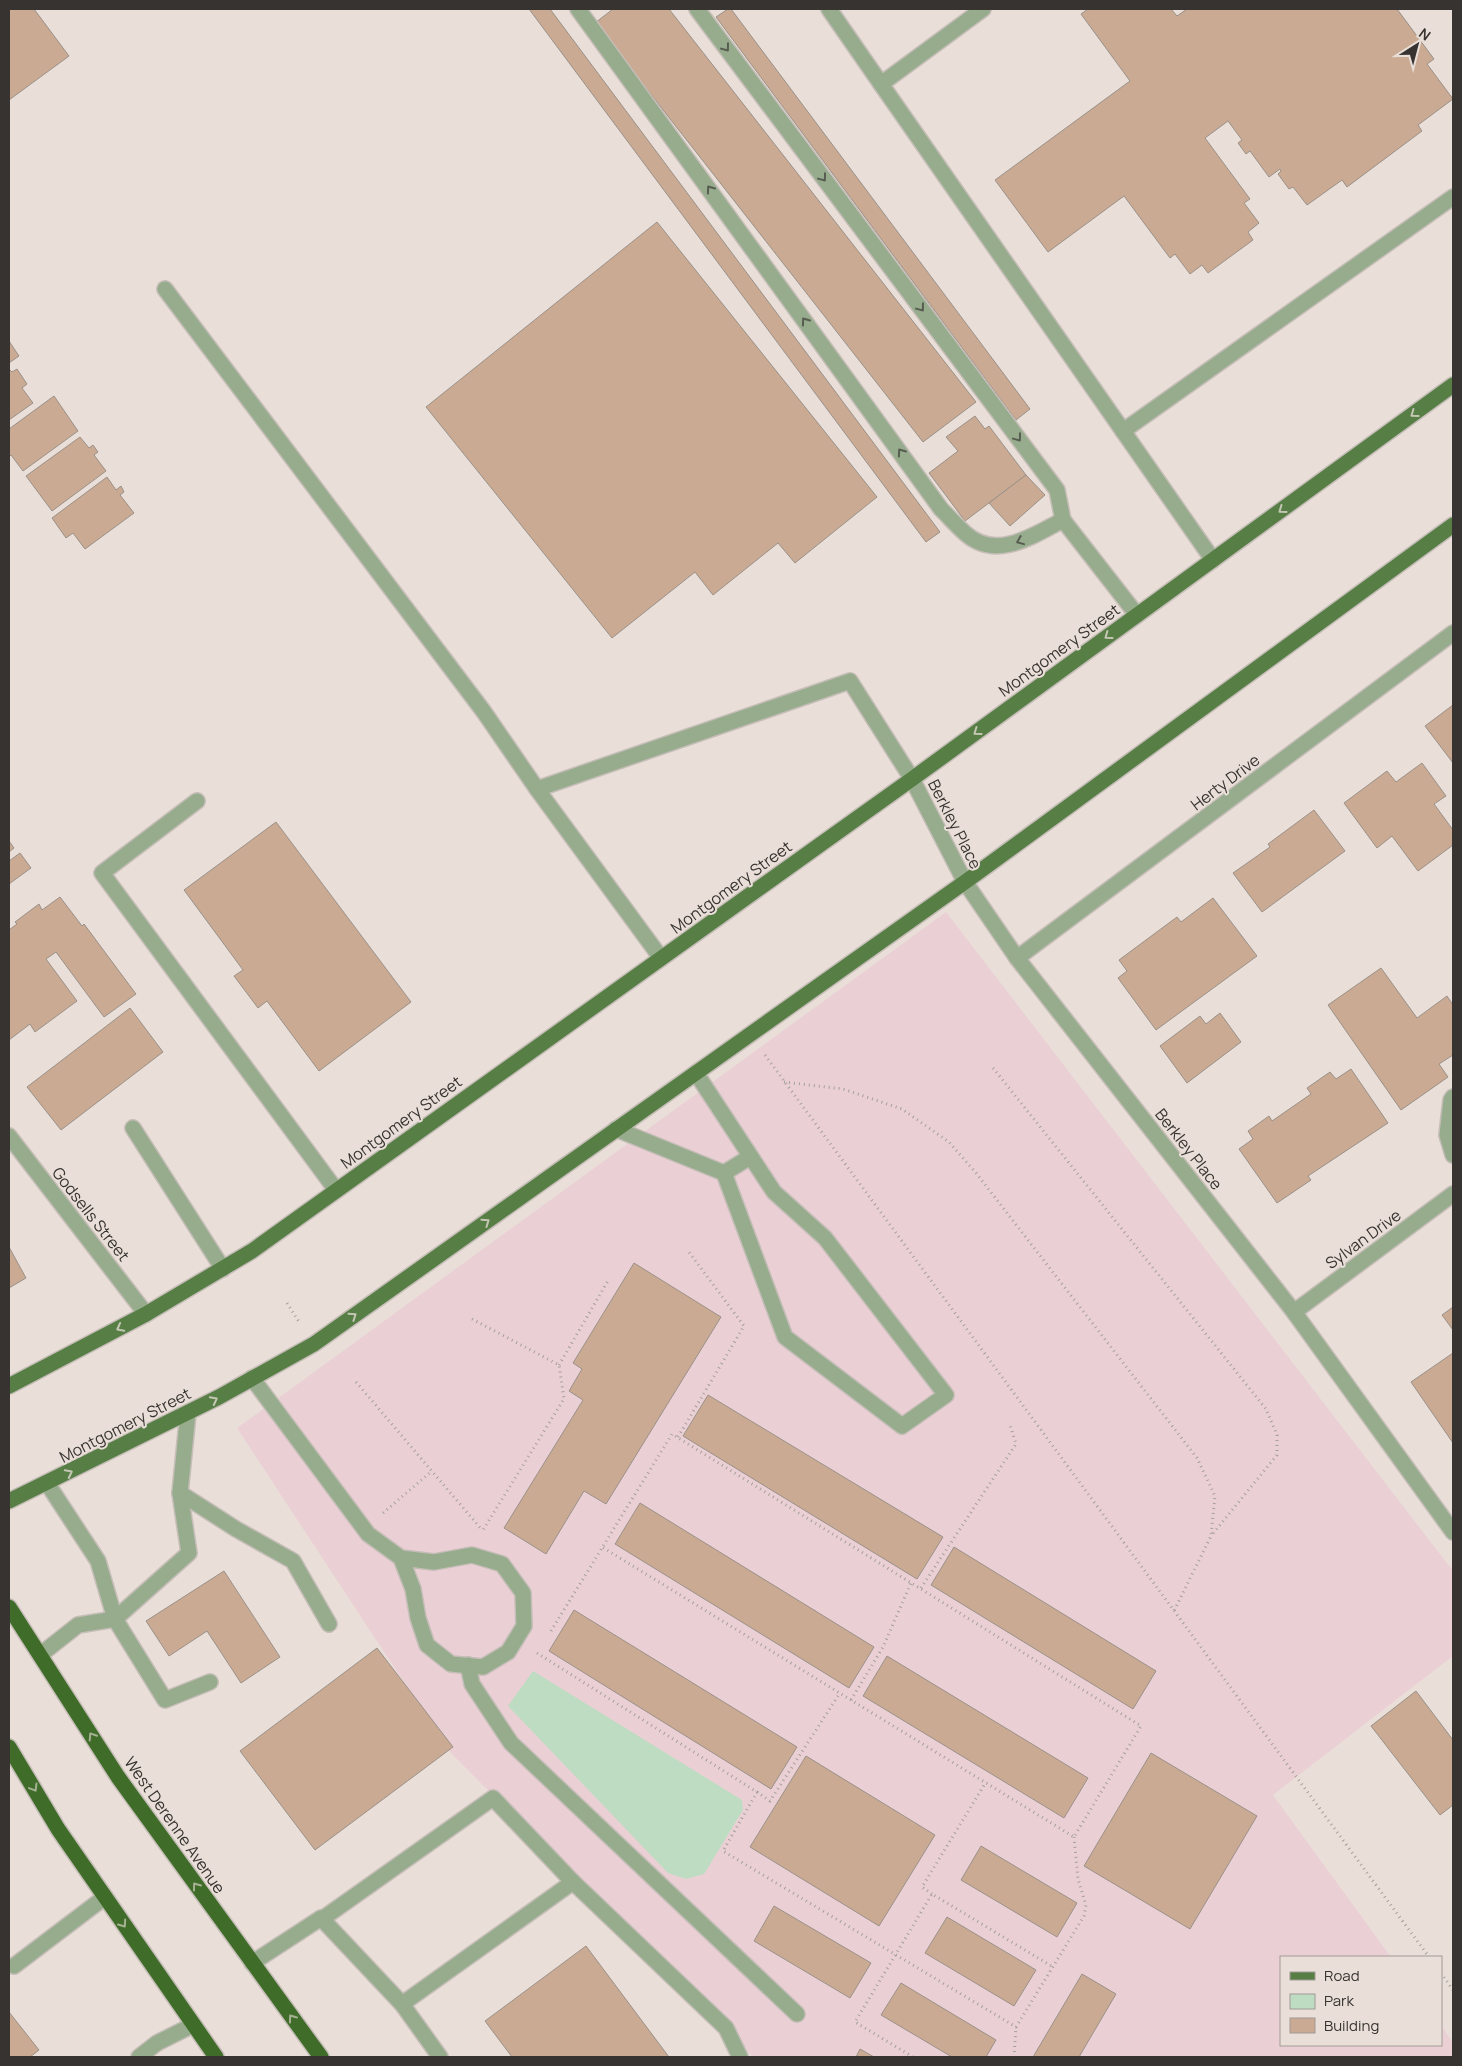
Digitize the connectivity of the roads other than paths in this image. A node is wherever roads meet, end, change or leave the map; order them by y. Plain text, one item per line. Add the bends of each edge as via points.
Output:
1 (697, 9) edge
2 (829, 9) edge
3 (983, 9) edge
4 (581, 10) edge
5 (881, 84) junction
6 (1453, 197) edge
7 (165, 289) dead end
8 (1453, 385) edge
9 (1123, 431) junction
10 (1063, 520) junction
11 (1453, 525) edge
12 (1212, 560) junction
13 (1137, 615) junction
14 (1453, 633) edge
15 (912, 779) junction
16 (536, 789) junction
17 (197, 801) dead end
18 (964, 882) junction
19 (661, 958) junction
20 (1018, 958) junction
21 (696, 1073) junction
22 (1453, 1097) edge
23 (133, 1128) dead end
24 (616, 1129) junction
25 (9, 1136) edge
26 (1453, 1155) edge
27 (750, 1157) junction
28 (724, 1173) junction
29 (336, 1190) junction
30 (1453, 1194) edge
31 (223, 1269) junction
32 (1294, 1312) junction
33 (146, 1314) junction
34 (252, 1378) junction
35 (9, 1386) edge
36 (188, 1413) junction
37 (47, 1483) junction
38 (180, 1493) junction
39 (9, 1501) edge
40 (1453, 1532) edge
41 (402, 1558) junction
42 (9, 1607) edge
43 (115, 1619) junction
44 (329, 1624) dead end
45 (40, 1655) junction
46 (468, 1665) junction
47 (210, 1682) dead end
48 (9, 1747) edge
49 (572, 1882) junction
50 (105, 1897) junction
51 (322, 1919) junction
52 (252, 1963) junction
53 (14, 1966) dead end
54 (402, 2004) junction
55 (797, 2014) dead end
56 (193, 2025) junction
57 (139, 2057) edge
58 (216, 2057) edge
59 (321, 2057) edge
60 (440, 2057) edge
61 (740, 2057) edge

1 -> 10 street via 1057,490
2 - 5 street
3 - 5 street
10 -> 4 street via 1016,544 992,547 968,536 948,516
5 - 9 street
6 - 9 street
7 - 16 street via 484,712
8 -> 12 main road, Montgomery Street
9 - 12 street
10 - 13 street
11 - 18 main road, Montgomery Street
12 - 13 main road, Montgomery Street
13 -> 15 main road, Montgomery Street
14 - 20 street, Herty Drive
15 - 16 street, Berkley Place via 850,681
15 - 18 street, Berkley Place
15 - 19 main road, Montgomery Street
16 - 19 street
17 - 29 street via 102,873
18 - 20 street, Berkley Place
18 - 21 main road, Montgomery Street
19 - 29 main road, Montgomery Street
20 - 32 street, Berkley Place
21 - 24 main road, Montgomery Street
21 - 27 street
22 - 26 street via 1447,1135
23 - 31 street
24 - 28 street
34 -> 24 main road, Montgomery Street via 314,1344
25 - 33 street, Godsells Street
27 - 28 street
27 - 28 street via 774,1192 825,1238 946,1396 902,1426 785,1337
29 - 31 main road, Montgomery Street
30 - 32 street, Sylvan Drive
31 - 33 main road, Montgomery Street
32 - 40 street, Berkley Place
33 -> 35 main road, Montgomery Street
36 -> 34 main road, Montgomery Street
34 - 41 street via 368,1534
37 -> 36 main road, Montgomery Street
36 - 38 street
37 - 39 main road, Montgomery Street
37 - 43 street via 98,1561
38 - 43 street via 189,1553
38 - 44 street via 293,1562
41 - 46 street via 426,1645 451,1664
41 - 46 street via 434,1562 472,1555 502,1564 523,1593 524,1626 508,1652 482,1667
42 - 45 highway, West Derenne Avenue
43 - 45 street via 78,1625
43 - 47 street via 165,1700
52 -> 45 highway, West Derenne Avenue via 118,1776
46 - 55 street via 472,1684 511,1743
48 -> 50 highway via 58,1829
49 - 51 street via 493,1798
49 - 54 street
49 - 61 street via 726,2028
50 - 53 street
50 -> 56 highway
51 - 52 street
51 - 54 street
59 -> 52 highway, West Derenne Avenue
54 - 60 street
56 - 57 street via 157,2043
56 - 58 highway

